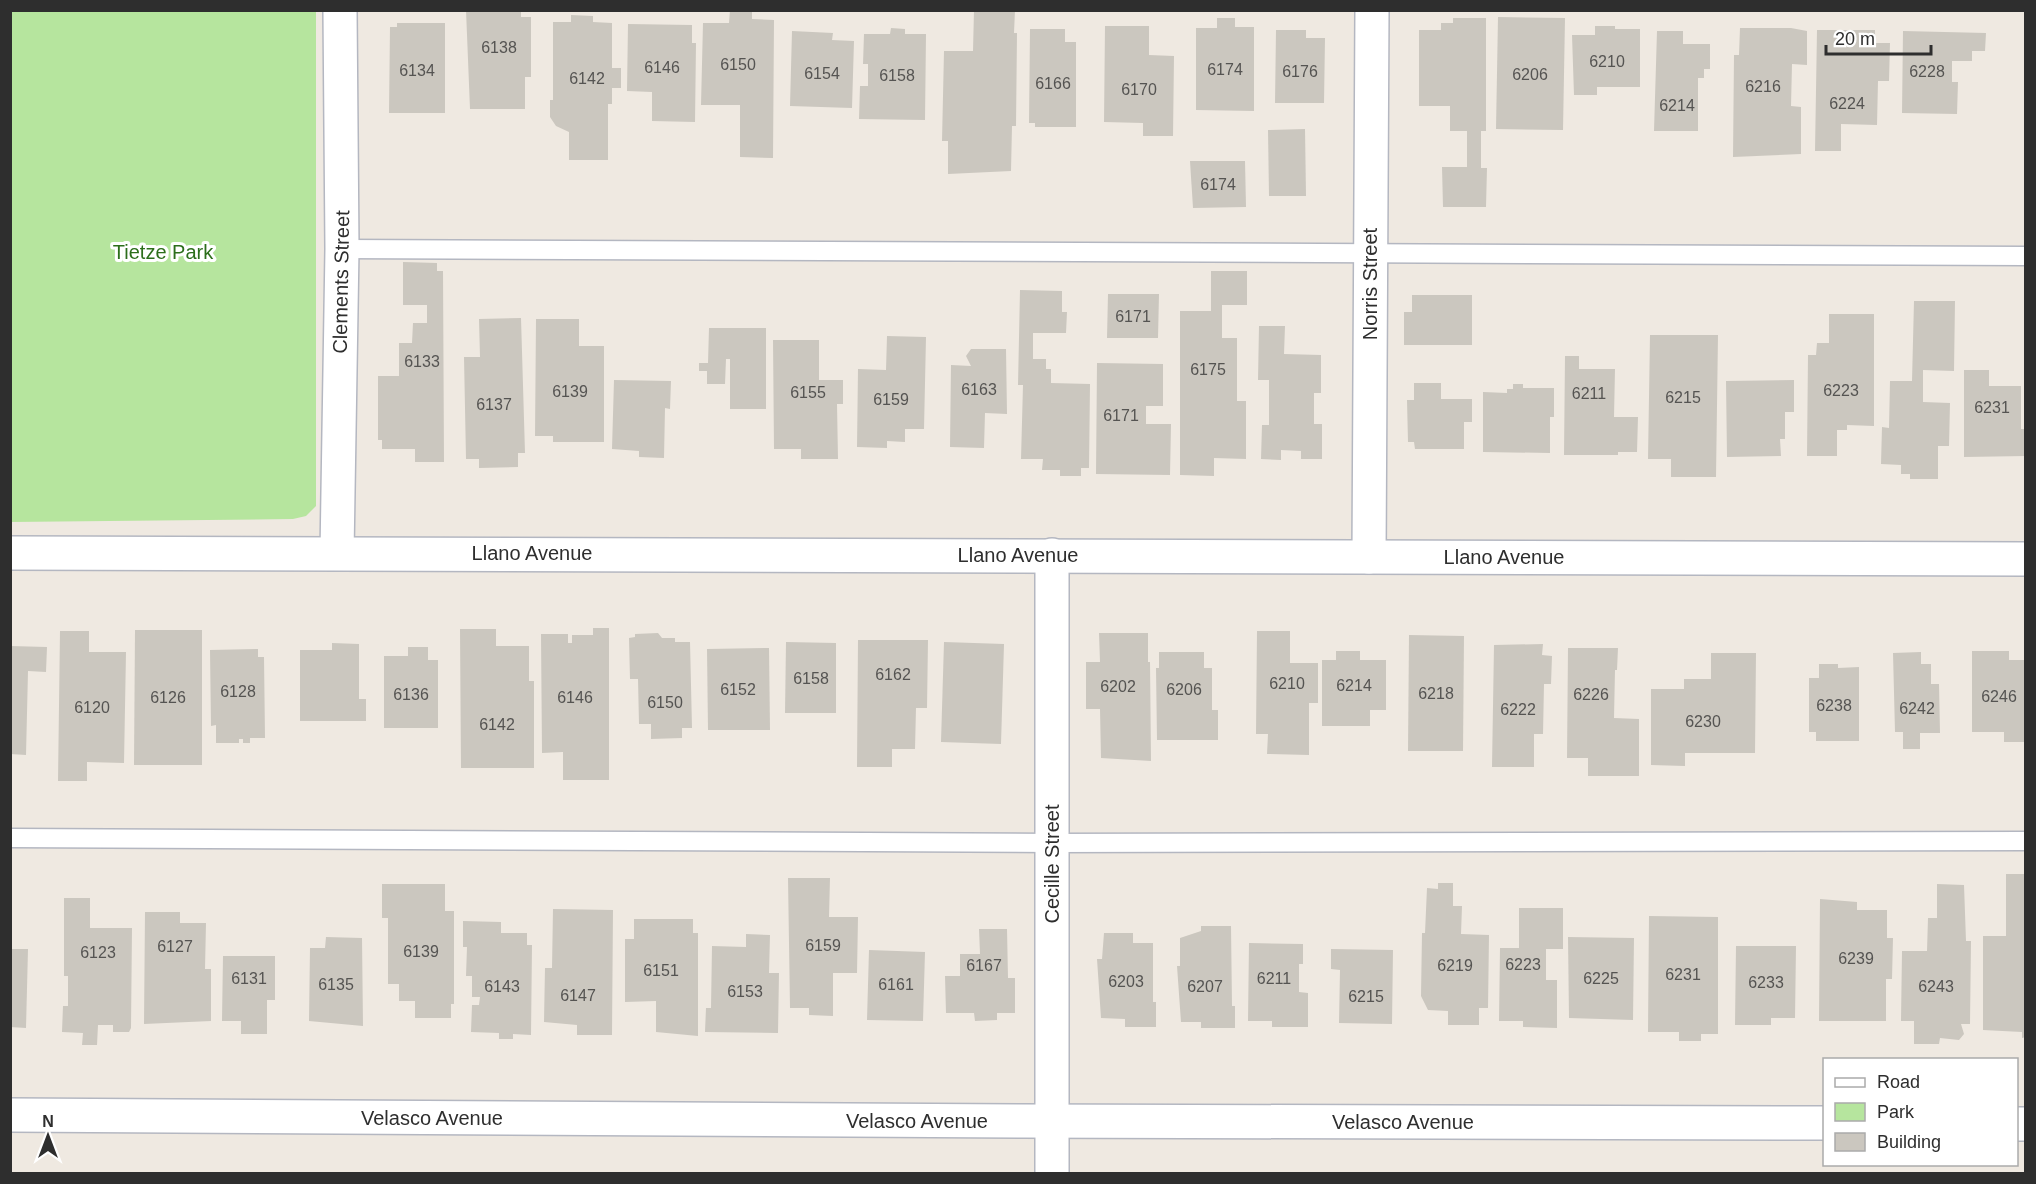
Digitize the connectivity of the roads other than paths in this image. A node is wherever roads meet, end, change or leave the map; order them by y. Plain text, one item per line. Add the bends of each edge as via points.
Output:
1 (340, 10) edge
2 (1372, 10) edge
3 (342, 249) junction
4 (1371, 253) junction
5 (2025, 256) edge
6 (10, 553) edge
7 (337, 553) junction
8 (1052, 555) junction
9 (1369, 557) junction
10 (2025, 559) edge
11 (10, 838) edge
12 (2025, 841) edge
13 (1052, 843) junction
14 (10, 1115) edge
15 (1052, 1121) junction
16 (1823, 1123) edge
17 (1052, 1173) edge

1 - 3 street, Clements Street
2 - 4 street, Norris Street
3 - 4 lane
3 - 7 street, Clements Street
4 - 5 lane
4 - 9 street, Norris Street
6 - 7 street, Llano Avenue
7 - 8 street, Llano Avenue
8 - 9 street, Llano Avenue
8 - 13 street, Cecille Street
9 - 10 street, Llano Avenue
11 - 13 lane
12 - 13 lane
13 - 15 street, Cecille Street
14 - 15 street, Velasco Avenue
15 - 16 street, Velasco Avenue
15 - 17 street, Cecille Street

